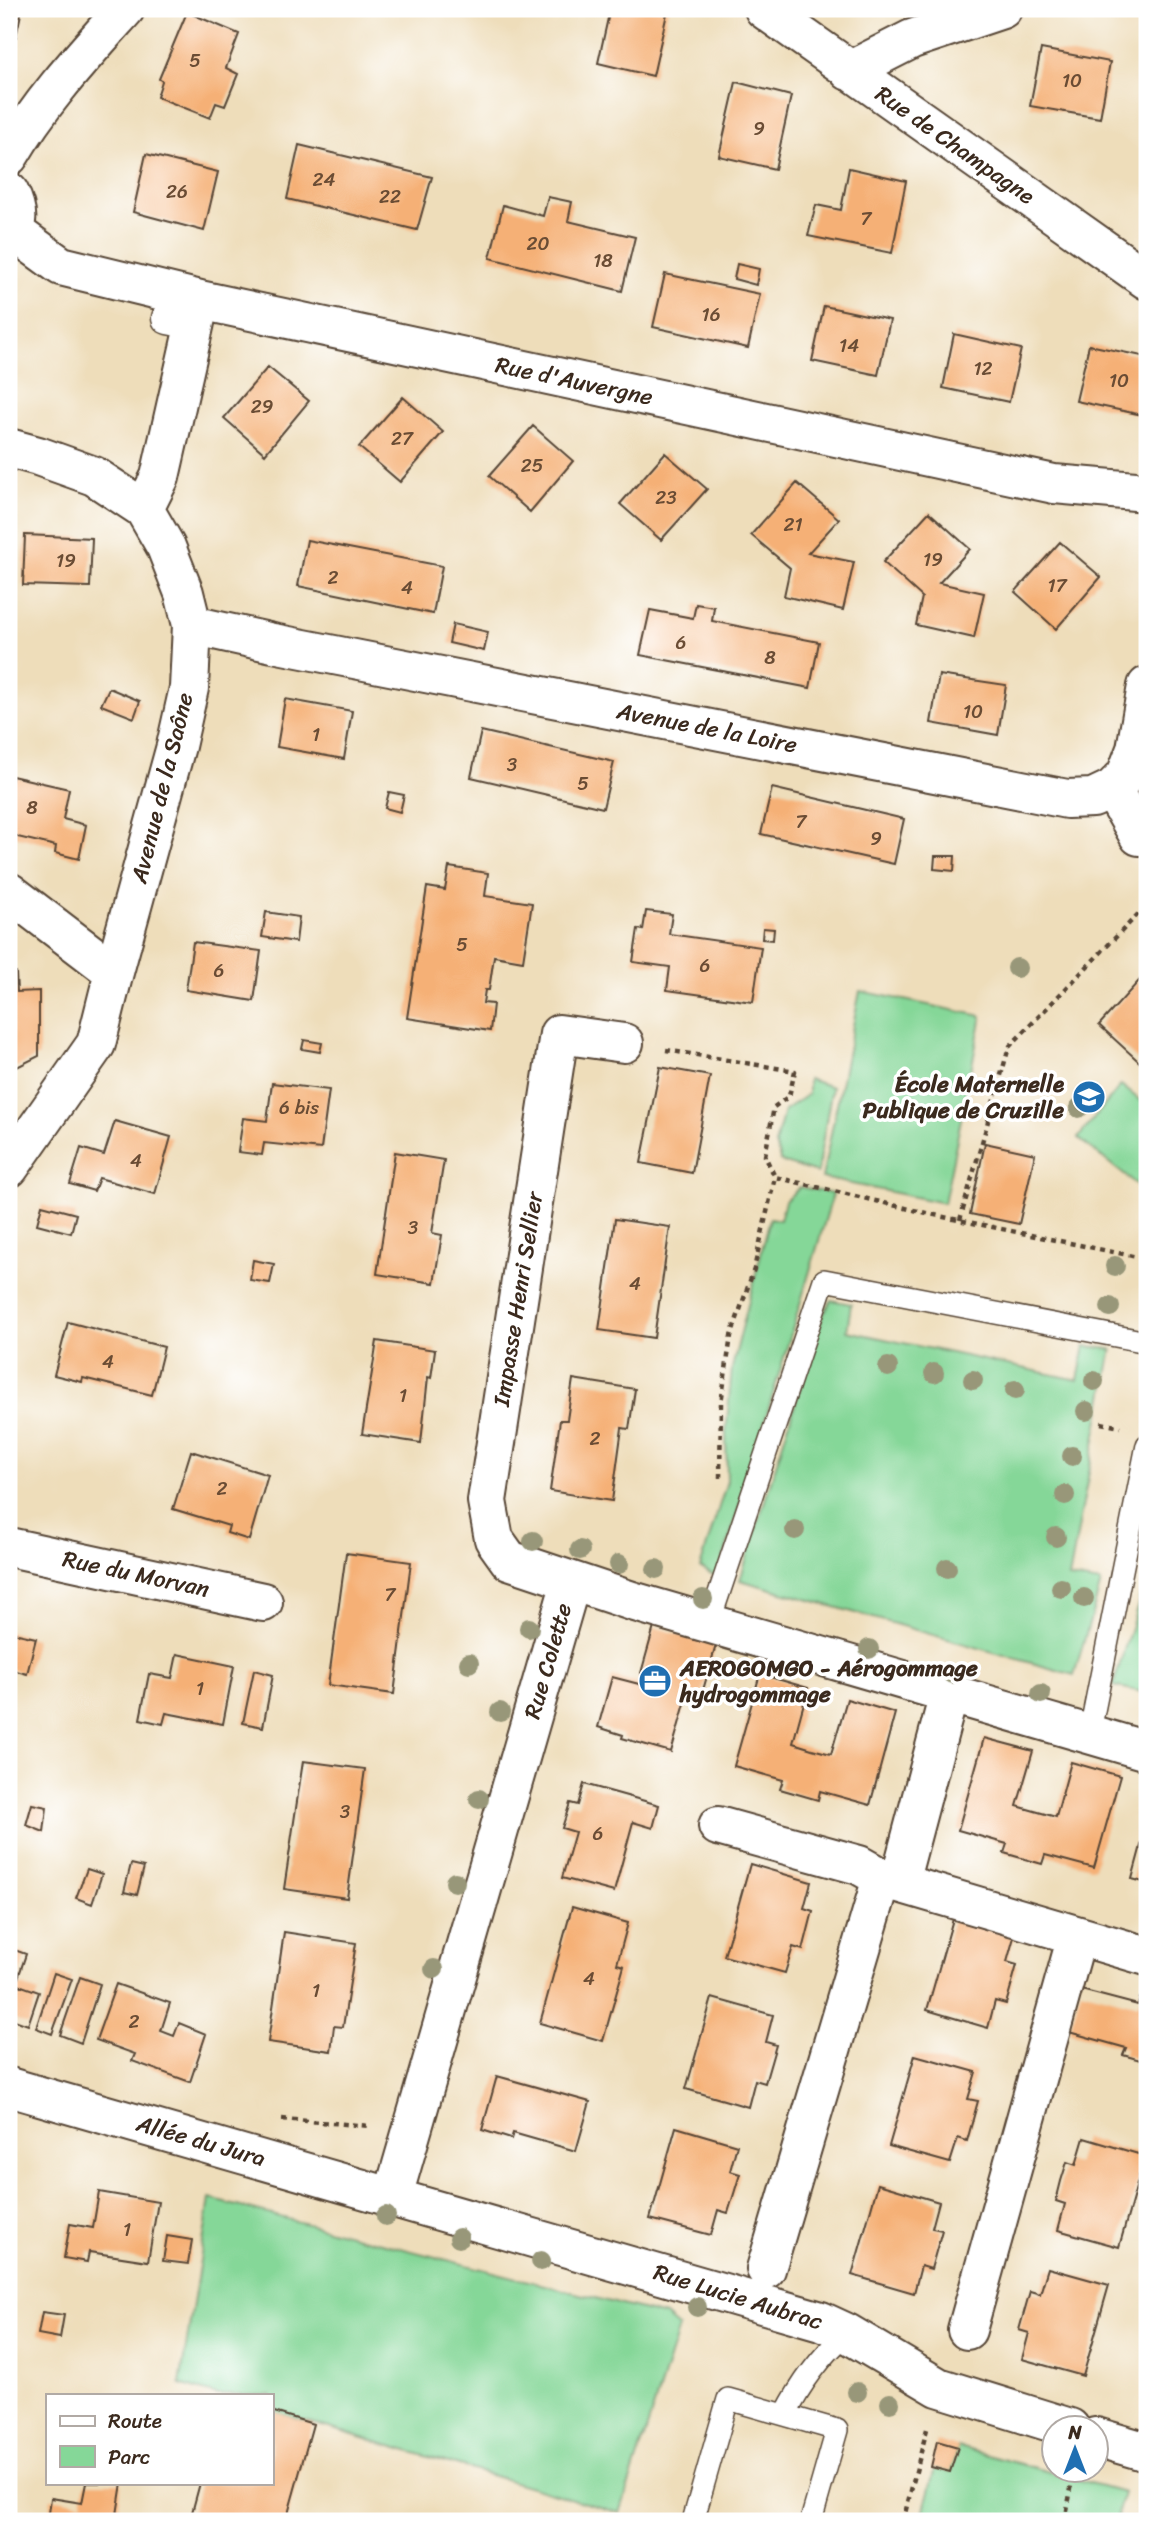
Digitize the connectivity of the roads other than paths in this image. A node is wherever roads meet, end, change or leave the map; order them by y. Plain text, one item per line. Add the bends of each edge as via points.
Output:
1 (125, 9) edge
2 (764, 9) edge
3 (1002, 9) edge
4 (849, 71) junction
5 (9, 156) edge
6 (9, 192) edge
7 (11, 234) edge
8 (1147, 280) edge
9 (187, 314) junction
10 (9, 448) edge
11 (1147, 492) edge
12 (144, 509) junction
13 (192, 625) junction
14 (1147, 686) edge
15 (1112, 789) junction
16 (1139, 836) dead end
17 (9, 892) edge
18 (114, 972) junction
19 (624, 1043) road end
20 (9, 1168) edge
21 (1147, 1342) edge
22 (1147, 1445) edge
23 (9, 1546) edge
24 (571, 1582) junction
25 (263, 1602) dead end
26 (709, 1623) junction
27 (949, 1694) junction
28 (1089, 1735) junction
29 (1147, 1751) edge
30 (718, 1826) dead end
31 (890, 1880) junction
32 (1077, 1936) junction
33 (1147, 1956) edge
34 (9, 2087) edge
35 (393, 2196) junction
36 (766, 2269) dead end
37 (967, 2330) dead end
38 (847, 2333) junction
39 (785, 2415) junction
40 (1040, 2419) edge
41 (1110, 2441) edge
42 (1147, 2452) edge
43 (694, 2521) edge
44 (811, 2521) edge

1 - 5 street via 53,89
2 - 4 street, Rue de Champagne
3 - 4 street via 912,39
4 - 8 street, Rue de Champagne
6 - 7 street via 17,211
7 - 9 street, Rue d'Auvergne via 61,267
9 - 11 street, Rue d'Auvergne via 1054,484
9 - 12 street via 160,477
10 - 12 street, Avenue de la Saône via 94,476
12 - 13 street, Avenue de la Saône via 166,547
13 - 15 street, Avenue de la Loire via 1067,799 1093,798
13 - 18 street, Avenue de la Saône via 189,688 179,734
14 - 15 street via 1136,749 1126,775
15 - 16 street
17 - 18 street
18 - 20 street, Avenue de la Saône via 96,1044
19 - 24 street, Impasse Henri Sellier via 559,1034 487,1501 494,1539 509,1560
21 - 26 lane via 824,1280
22 - 28 lane
23 - 25 street, Rue du Morvan
24 - 26 street, Rue Colette
24 - 35 street, Rue Colette
26 - 27 street, Rue Colette
27 - 28 street, Rue Colette
27 - 31 street
28 - 29 street, Rue Colette
30 - 31 street via 859,1865
31 - 32 street
31 - 36 street
32 - 33 street
32 - 37 street
34 - 35 street, Allée du Jura
35 - 38 street, Rue Lucie Aubrac via 784,2309
38 - 39 lane via 798,2389
38 - 40 street, Rue Lucie Aubrac via 938,2387
39 - 43 lane via 728,2399
39 - 44 lane via 837,2430
41 - 42 street

